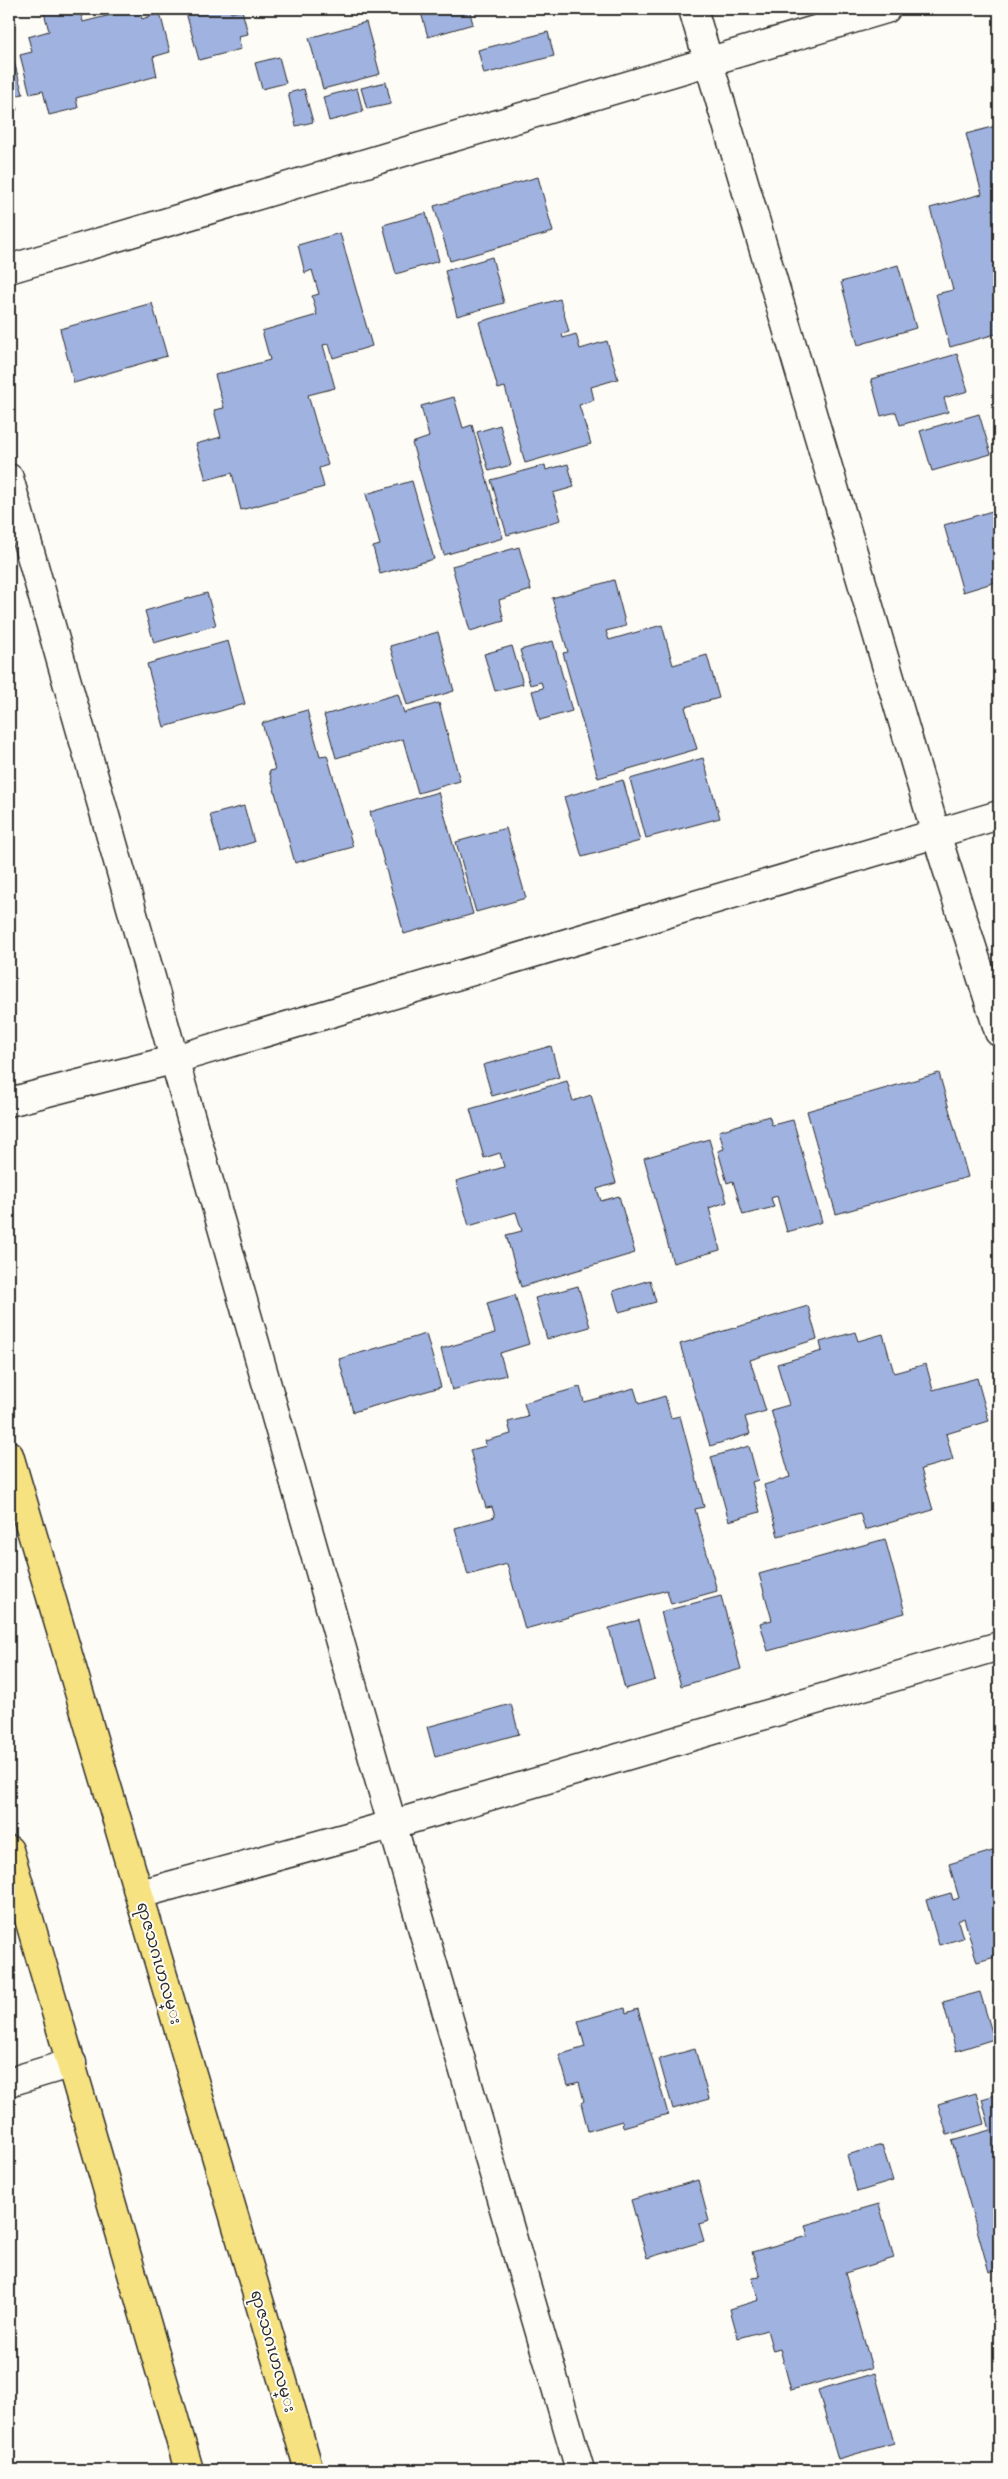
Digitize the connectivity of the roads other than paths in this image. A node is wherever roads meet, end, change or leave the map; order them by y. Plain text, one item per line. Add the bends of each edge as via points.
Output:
1 (693, 9) edge
2 (886, 9) edge
3 (708, 61) junction
4 (9, 269) edge
5 (9, 478) edge
6 (999, 815) edge
7 (936, 834) junction
8 (999, 1032) edge
9 (172, 1060) junction
10 (9, 1102) edge
11 (9, 1455) edge
12 (999, 1646) edge
13 (391, 1825) junction
14 (9, 1850) edge
15 (140, 1894) junction
16 (72, 2063) junction
17 (9, 2082) edge
18 (189, 2470) edge
19 (309, 2470) edge
20 (580, 2470) edge

1 - 3 street
2 - 3 street
3 - 4 street
3 - 7 street
5 - 9 street
6 - 7 street
7 - 8 street
7 - 9 street
9 - 10 street
9 - 13 street
11 - 15 main road, ရာဇသဂၤဟလမ္း
12 - 13 street
13 - 15 street
13 - 20 street
14 - 16 main road
15 - 19 main road, ရာဇသဂၤဟလမ္း
16 - 17 street
16 - 18 main road

